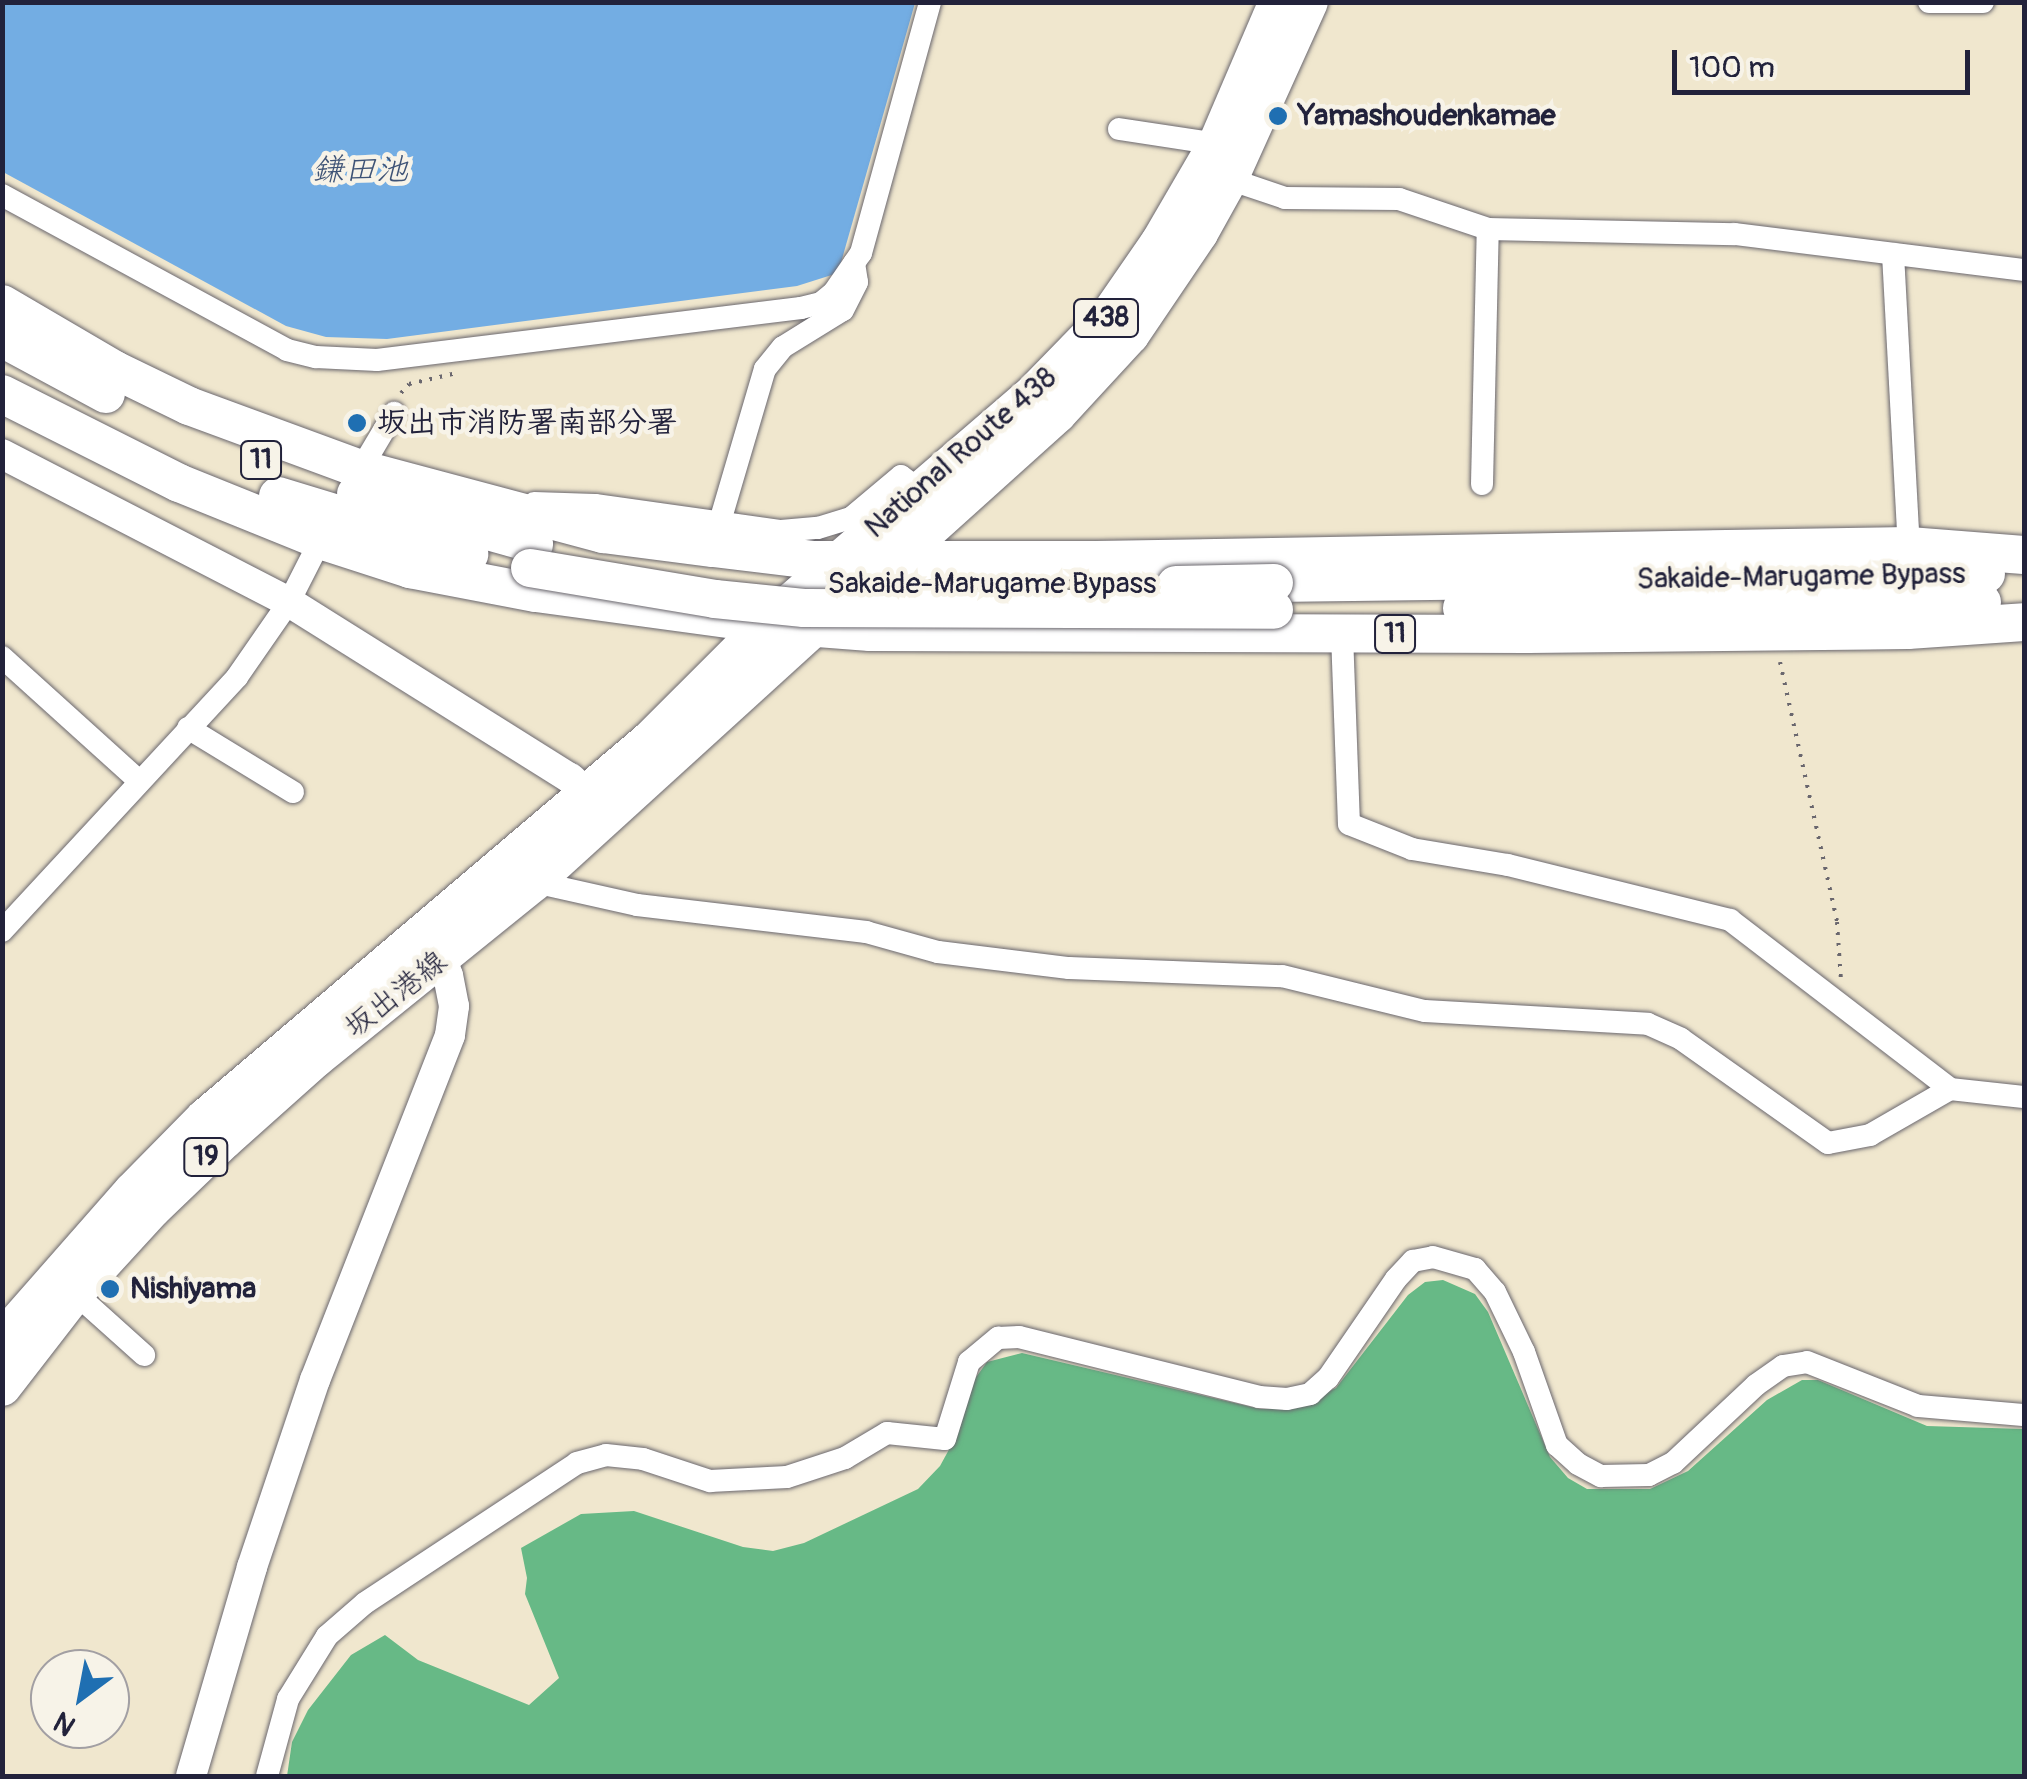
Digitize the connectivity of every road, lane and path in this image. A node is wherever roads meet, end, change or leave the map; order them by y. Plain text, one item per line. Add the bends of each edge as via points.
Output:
1 (930, 2) edge
2 (1278, 2) edge
3 (1308, 2) edge
4 (1929, 2) edge
5 (1982, 2) edge
6 (1119, 130) dead end
7 (1223, 162) junction
8 (2, 195) edge
9 (1488, 229) junction
10 (1893, 254) junction
11 (854, 263) junction
12 (2024, 270) edge
13 (2, 304) edge
14 (2, 338) edge
15 (2, 369) edge
16 (2, 394) edge
17 (394, 413) dead end
18 (2, 454) edge
19 (357, 475) junction
20 (1482, 484) dead end
21 (974, 488) junction
22 (516, 502) dead end
23 (934, 502) junction
24 (716, 535) junction
25 (322, 536) junction
26 (1908, 546) junction
27 (532, 556) junction
28 (2024, 556) edge
29 (972, 558) junction
30 (838, 559) junction
31 (896, 560) junction
32 (2024, 574) edge
33 (1274, 597) junction
34 (2024, 601) edge
35 (288, 602) junction
36 (682, 612) junction
37 (2024, 622) edge
38 (766, 624) junction
39 (815, 626) junction
40 (1774, 632) junction
41 (1342, 634) junction
42 (2, 656) edge
43 (719, 671) junction
44 (188, 728) junction
45 (138, 780) junction
46 (293, 792) dead end
47 (598, 801) junction
48 (493, 870) junction
49 (534, 882) junction
50 (2, 930) edge
51 (432, 946) junction
52 (1836, 999) junction
53 (1950, 1088) junction
54 (2024, 1097) edge
55 (66, 1284) junction
56 (2, 1340) edge
57 (144, 1355) dead end
58 (2, 1387) edge
59 (2024, 1415) edge
60 (191, 1776) edge
61 (267, 1776) edge

1 - 11 street
2 - 7 main road, National Route 438 / 438
3 - 7 main road, National Route 438 / 438
4 - 5 street
6 - 7 street
7 - 9 street via 1285,198 1400,199
7 - 21 main road, National Route 438 / 438 via 1199,233 1130,335
7 - 23 main road, National Route 438 / 438 via 1176,216 1108,317
8 - 11 street via 287,350 316,357 377,360 801,308 834,292
9 - 10 street via 1735,234
9 - 20 street
10 - 12 street
10 - 26 street
11 - 24 street via 856,282 843,310 784,347 766,369
13 - 19 main road via 115,370
14 - 27 main road, Sakaide-Marugame Bypass / 11 via 220,446
15 - 27 main road, Sakaide-Marugame Bypass / 11 via 108,424 313,510
16 - 25 main road via 179,483
17 - 19 street
18 - 35 street
19 - 24 main road via 602,534
21 - 23 main road, National Route 438 / 438
21 - 29 main road via 954,519 958,543
22 - 24 street via 595,505
23 - 24 street via 901,476 851,518 818,528
23 - 30 main road, National Route 438 / 438
23 - 31 main road, National Route 438 / 438
24 - 30 main road
25 - 35 street
25 - 36 main road via 446,576
26 - 28 main road
26 - 29 main road
27 - 33 main road, Sakaide-Marugame Bypass / 11, bridge via 855,586
29 - 31 main road
30 - 31 main road
30 - 38 main road, National Route 438 / 438
31 - 39 main road, National Route 438 / 438
32 - 33 main road, Sakaide-Marugame Bypass / 11
33 - 34 main road, Sakaide-Marugame Bypass / 11
35 - 44 street via 237,677
35 - 47 street
36 - 38 main road
36 - 43 main road via 716,637
37 - 40 main road, 11
38 - 39 main road, 11
38 - 43 main road, 坂出港線 / 19
39 - 41 main road, 11 via 870,632
39 - 47 main road, 坂出港線 / 19
40 - 41 main road, 11
40 - 52 path via 1836,922
41 - 52 street via 1349,824 1412,850 1508,865 1730,920
42 - 45 street
43 - 47 main road, 坂出港線 / 19
44 - 45 street
44 - 46 street
45 - 50 street via 89,842
47 - 48 main road, 坂出港線 / 19
47 - 49 main road, 坂出港線 / 19
48 - 49 street
48 - 51 main road, 坂出港線 / 19
49 - 51 main road, 坂出港線 / 19
49 - 53 street via 636,905 866,932 938,952 1069,968 1282,976 1425,1011 1648,1024 1828,1143 1870,1135
51 - 55 main road, 坂出港線 / 19 via 204,1118
51 - 60 street via 454,1006 450,1034 315,1380
52 - 53 street
53 - 54 street
55 - 56 main road, 坂出港線 / 19
55 - 57 street
55 - 58 main road, 坂出港線 / 19
59 - 61 street via 1918,1406 1806,1362 1783,1366 1756,1385 1673,1463 1649,1475 1601,1476 1557,1445 1496,1292 1475,1269 1433,1257 1413,1261 1396,1279 1328,1378 1310,1394 1287,1399 1019,1336 998,1338 969,1362 945,1439 886,1434 845,1458 787,1477 710,1481 643,1459 606,1456 577,1463 365,1603 327,1636 288,1699

